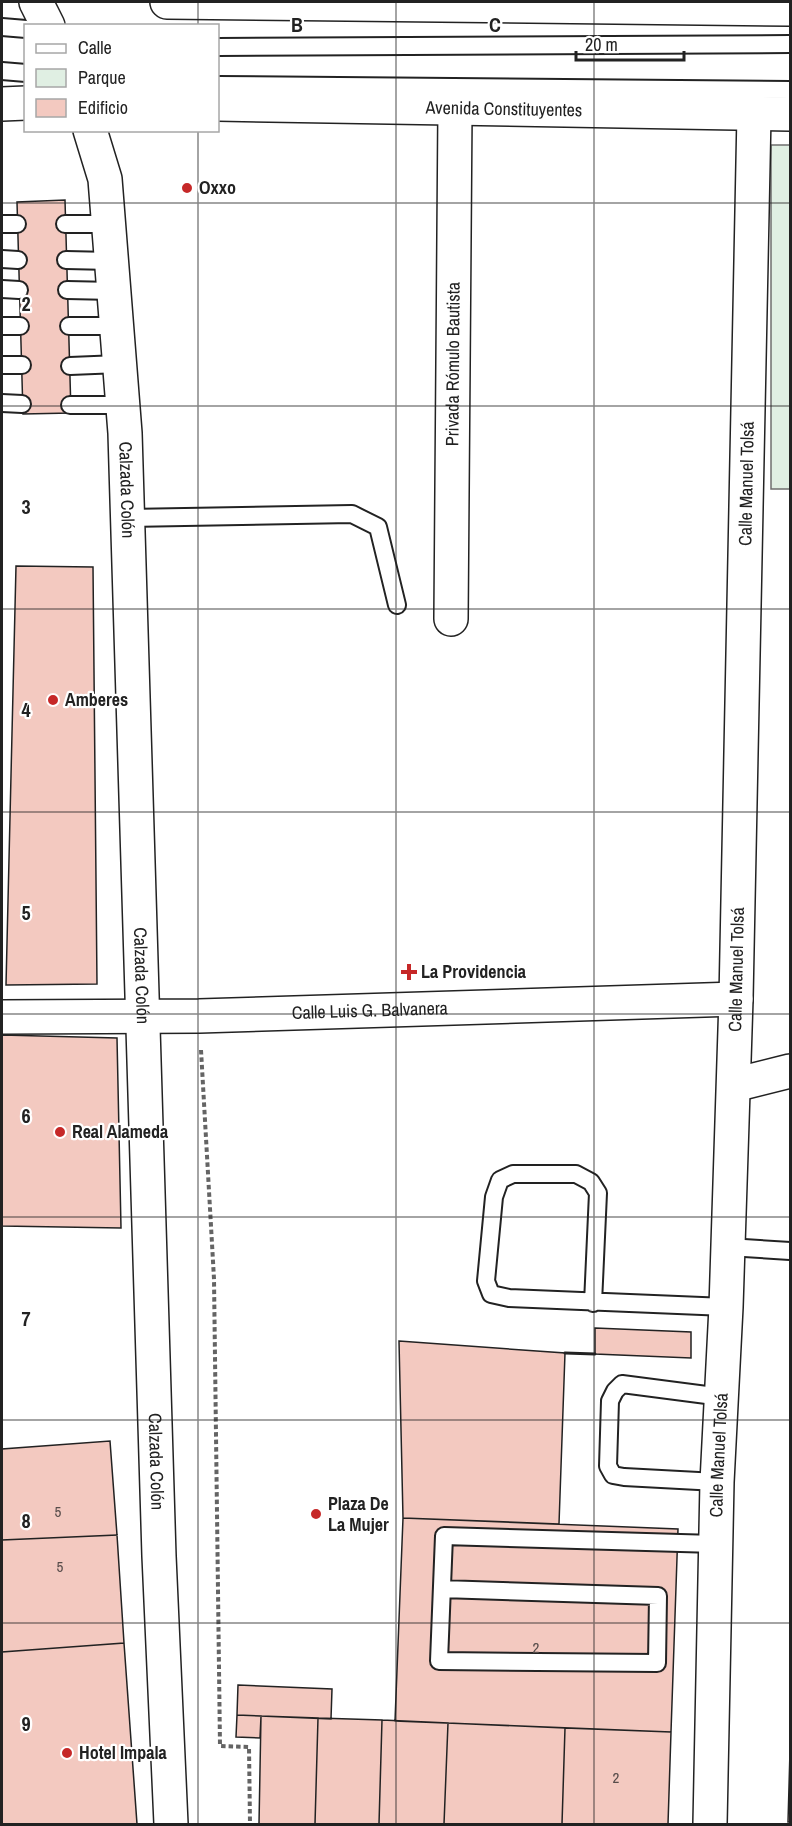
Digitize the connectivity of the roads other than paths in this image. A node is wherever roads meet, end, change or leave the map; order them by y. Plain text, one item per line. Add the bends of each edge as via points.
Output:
1 (36, 2) edge
2 (167, 2) edge
3 (246, 2) edge
4 (441, 3) edge
5 (790, 9) edge
6 (47, 24) edge
7 (2, 27) edge
8 (24, 29) edge
9 (790, 44) edge
10 (219, 47) edge
11 (2, 71) edge
12 (24, 73) edge
13 (219, 85) edge
14 (790, 90) edge
15 (24, 103) edge
16 (2, 104) edge
17 (219, 104) edge
18 (455, 109) junction
19 (754, 114) junction
20 (790, 114) edge
21 (91, 132) edge
22 (65, 224) dead end
23 (109, 224) junction
24 (66, 260) dead end
25 (113, 276) junction
26 (2, 289) edge
27 (19, 290) dead end
28 (67, 290) dead end
29 (2, 326) edge
30 (20, 326) dead end
31 (69, 326) dead end
32 (117, 326) junction
33 (119, 364) junction
34 (2, 365) edge
35 (22, 365) dead end
36 (69, 366) dead end
37 (2, 403) edge
38 (22, 404) dead end
39 (70, 405) dead end
40 (122, 405) junction
41 (128, 518) junction
42 (397, 605) dead end
43 (452, 619) dead end
44 (736, 999) junction
45 (143, 1016) junction
46 (2, 1017) edge
47 (790, 1071) edge
48 (734, 1085) junction
49 (728, 1247) junction
50 (790, 1251) edge
51 (593, 1303) junction
52 (726, 1307) junction
53 (722, 1397) junction
54 (717, 1482) junction
55 (715, 1544) junction
56 (442, 1589) junction
57 (171, 1824) edge
58 (710, 1824) edge

1 - 6 street
2 - 3 street
3 - 4 street
4 - 5 street
7 - 8 lane
9 - 10 lane
11 - 12 lane
13 - 14 lane
15 - 16 street
17 - 18 street, Avenida Constituyentes
18 - 19 street, Avenida Constituyentes
18 - 43 street, Privada Rómulo Bautista
19 - 20 street, Avenida Constituyentes
19 - 44 street, Calle Manuel Tolsá
21 - 23 street, Calzada Colón via 105,179
22 - 23 lane
23 - 25 street, Calzada Colón
24 - 25 lane
25 - 28 lane
25 - 32 street, Calzada Colón
26 - 27 lane
29 - 30 lane
31 - 32 lane
32 - 33 street, Calzada Colón
33 - 36 lane
33 - 40 street, Calzada Colón
34 - 35 lane
37 - 38 lane
39 - 40 lane
40 - 41 street, Calzada Colón
41 - 42 lane via 352,514 378,527
41 - 45 street, Calzada Colón
44 - 45 street, Calle Luis G. Balvanera
44 - 48 street, Calle Manuel Tolsá
45 - 46 street, Calle Luis G. Balvanera
45 - 57 street, Calzada Colón via 158,1544
47 - 48 street
48 - 49 street, Calle Manuel Tolsá
49 - 50 lane
49 - 52 street, Calle Manuel Tolsá
51 - 51 lane via 598,1193 591,1182 576,1174 513,1174 500,1180 494,1197 486,1281 491,1294
51 - 52 lane
52 - 53 street, Calle Manuel Tolsá
53 - 54 street, Calle Manuel Tolsá
53 - 54 lane via 622,1384 610,1401 608,1466 613,1475
54 - 55 street, Calle Manuel Tolsá
55 - 56 lane via 444,1536
55 - 58 street, Calle Manuel Tolsá
56 - 56 lane via 439,1661 657,1663 658,1596

